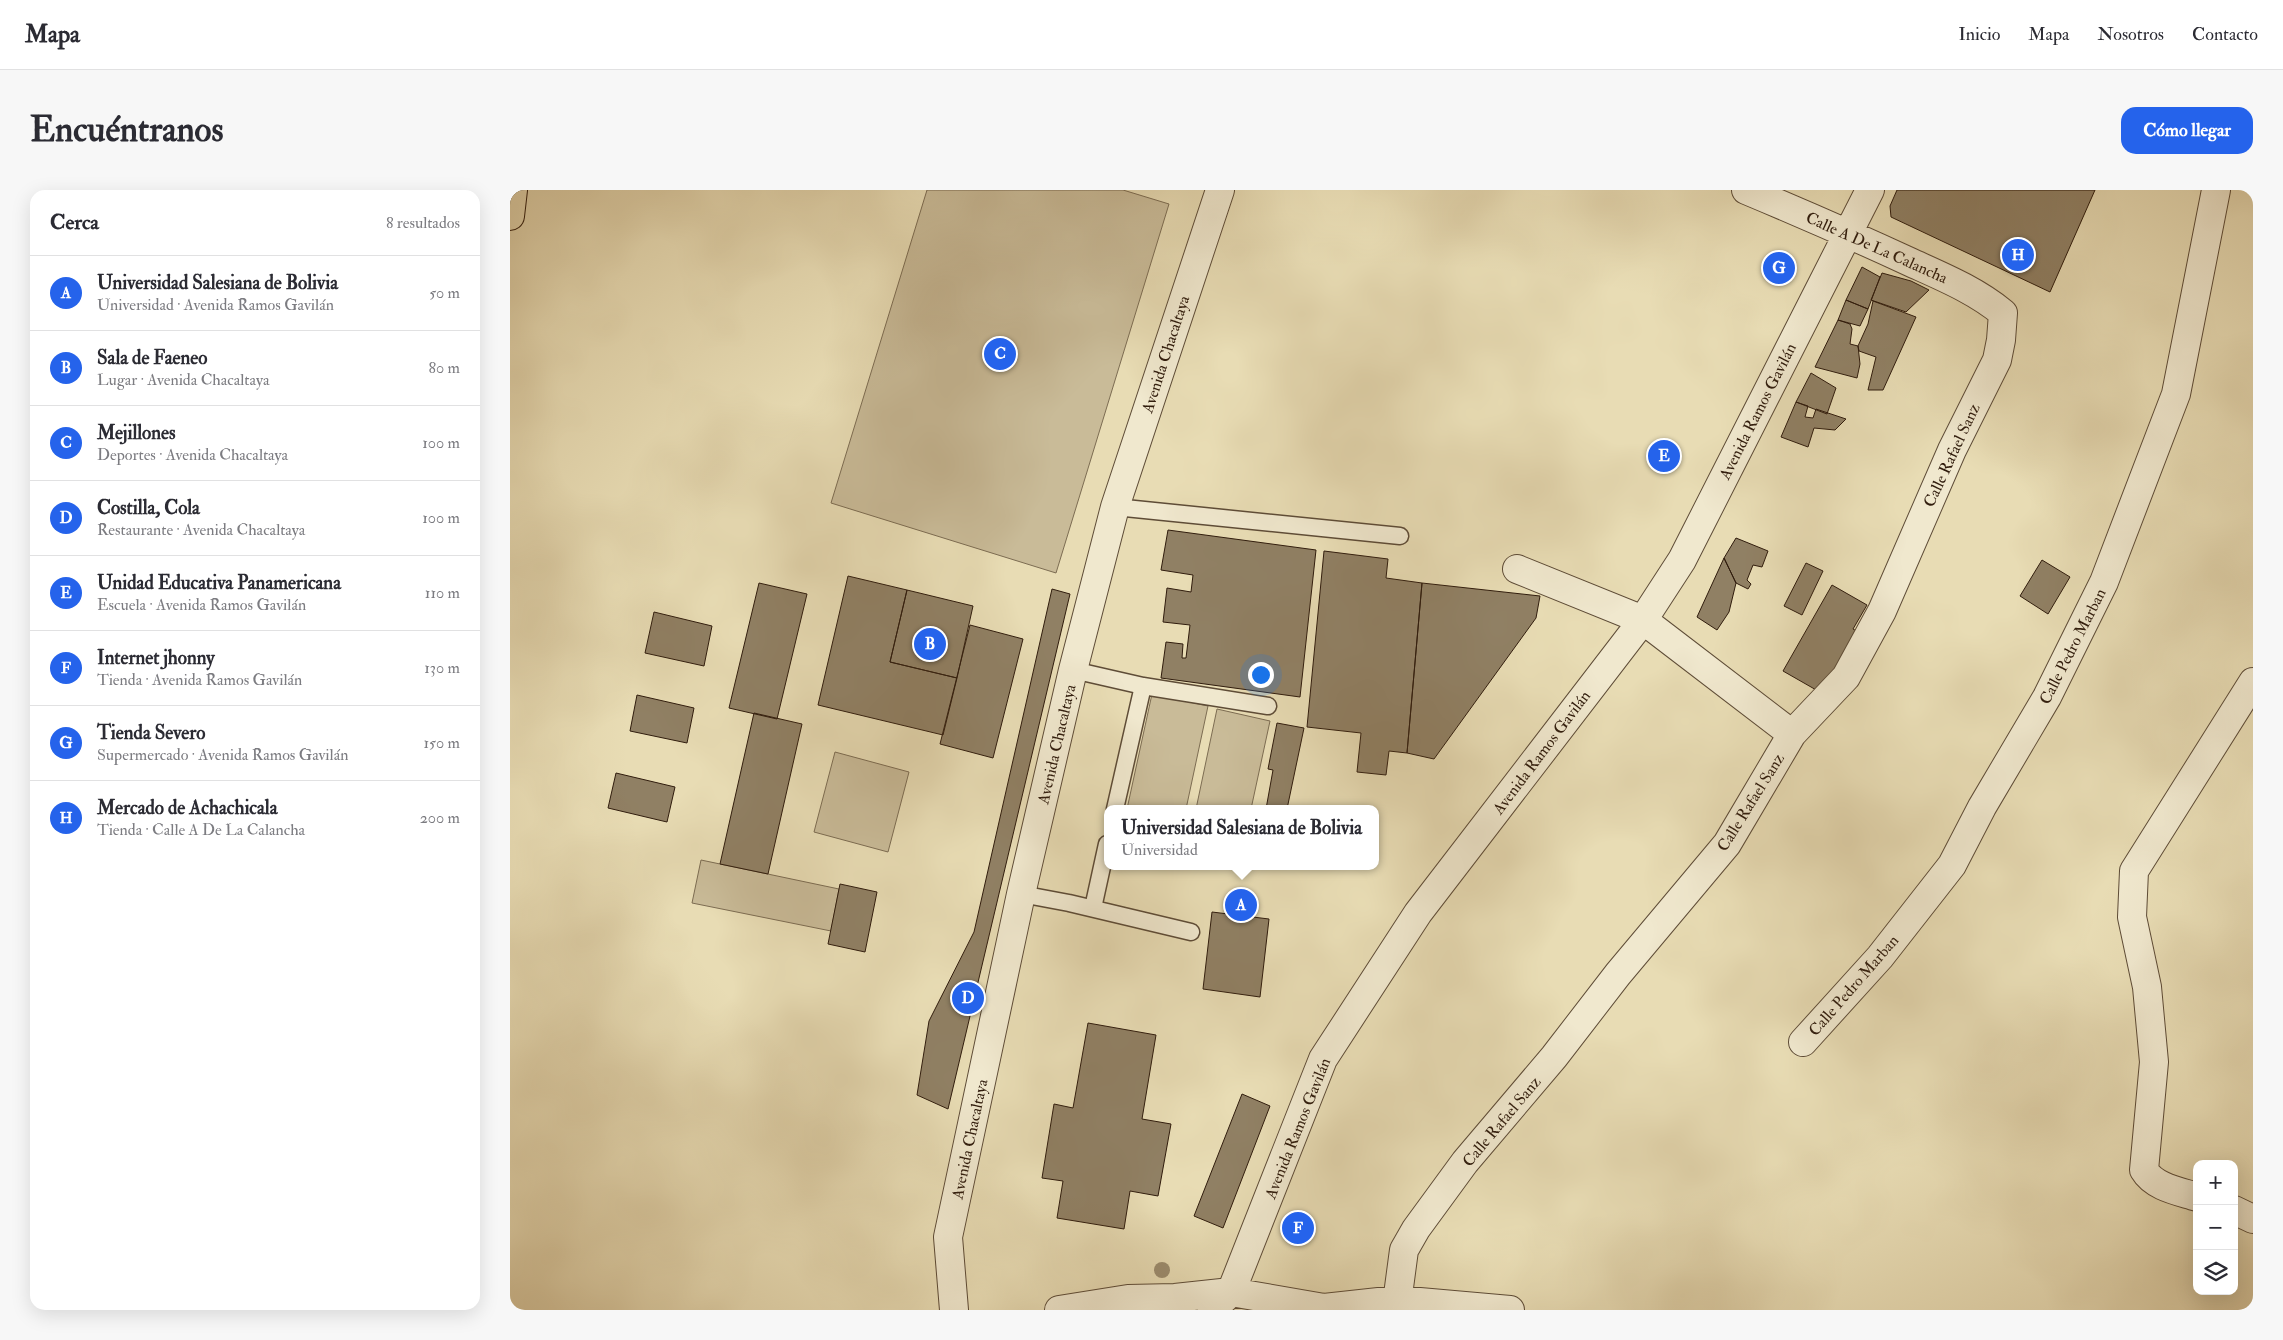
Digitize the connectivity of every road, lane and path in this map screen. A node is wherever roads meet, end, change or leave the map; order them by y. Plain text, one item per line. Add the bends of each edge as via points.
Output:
1 (513, 190) edge
2 (1220, 190) edge
3 (1746, 190) edge
4 (1789, 190) edge
5 (1870, 190) edge
6 (2216, 190) edge
7 (510, 216) edge
8 (1848, 233) junction
9 (2003, 313) joint
10 (1115, 507) junction
11 (1400, 536) dead end
12 (1517, 569) dead end
13 (1643, 620) junction
14 (1073, 670) junction
15 (2253, 682) edge
16 (1143, 686) junction
17 (1268, 706) dead end
18 (1792, 734) junction
19 (1116, 805) edge
20 (1104, 858) edge
21 (1021, 894) junction
22 (1093, 908) junction
23 (1191, 932) dead end
24 (1803, 1042) dead end
25 (2193, 1196) edge
26 (2238, 1212) edge
27 (2253, 1219) edge
28 (1221, 1301) edge
29 (1397, 1305) edge
30 (954, 1310) edge
31 (1059, 1310) edge
32 (1510, 1310) edge

1 - 7 highway
2 - 10 street, Avenida Chacaltaya
3 - 8 street, Calle A De La Calancha
4 - 8 street
5 - 8 street, Avenida Ramos Gavilán
6 - 24 street, Calle Pedro Marban via 2176,394 2104,582 2047,697 1952,865 1880,957
8 - 9 street, Calle A De La Calancha via 1967,288
8 - 13 street, Avenida Ramos Gavilán via 1682,560
9 - 18 street, Calle Rafael Sanz via 1997,360 1952,450 1882,611 1846,677
10 - 11 lane
10 - 14 street, Avenida Chacaltaya
12 - 13 street
13 - 18 street
13 - 28 street, Avenida Ramos Gavilán via 1418,913 1323,1059
14 - 16 lane
14 - 21 street, Avenida Chacaltaya
15 - 25 street via 2134,871 2132,916 2147,987 2154,1062 2144,1170 2160,1184
16 - 17 lane
16 - 19 lane
18 - 29 street, Calle Rafael Sanz via 1727,844 1465,1162 1416,1229 1404,1250
20 - 22 lane
21 - 22 lane
21 - 30 street, Avenida Chacaltaya via 948,1237
22 - 23 lane
26 - 27 street
28 - 29 street via 1324,1308
28 - 31 street via 1175,1298 1128,1300
29 - 32 street

